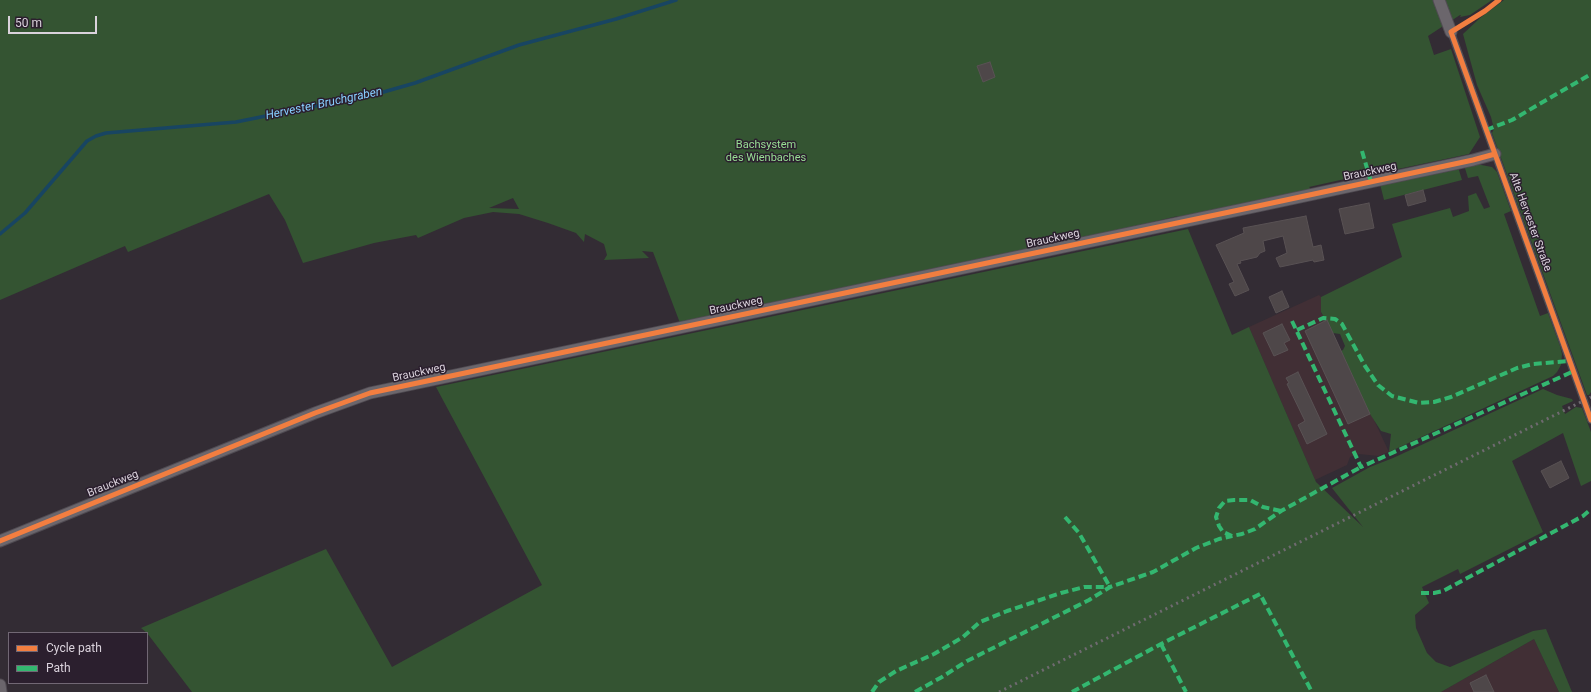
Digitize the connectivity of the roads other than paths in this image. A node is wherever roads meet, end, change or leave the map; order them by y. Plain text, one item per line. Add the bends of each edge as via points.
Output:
1 (1439, 0) edge
2 (1451, 32) joint
3 (1495, 154) junction
4 (1591, 420) edge
5 (0, 541) edge
6 (0, 685) edge
7 (2, 692) edge

1 - 2 street, Alte Hervester Straße
2 - 3 lane, Alte Hervester Straße
3 - 4 lane, Alte Hervester Straße
3 - 5 street, Brauckweg via 370,393
6 - 7 street

